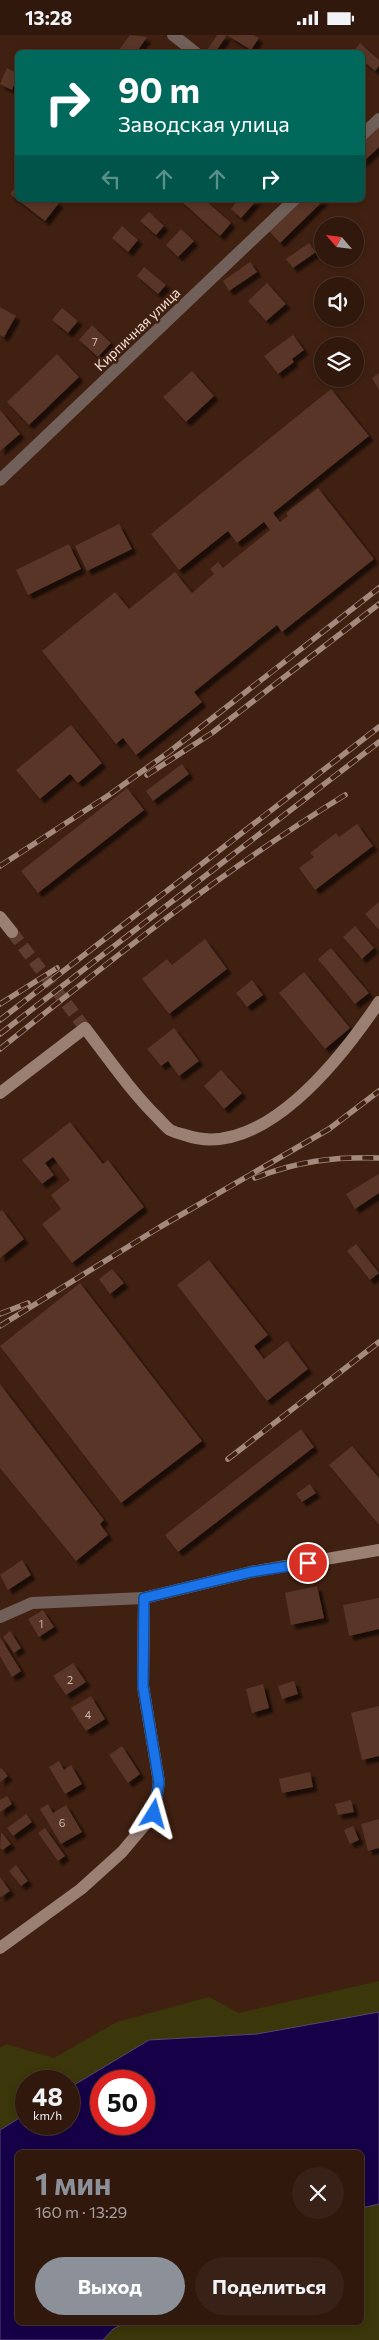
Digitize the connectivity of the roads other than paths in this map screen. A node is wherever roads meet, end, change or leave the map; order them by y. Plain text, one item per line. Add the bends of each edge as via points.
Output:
1 (173, 35) edge
2 (192, 50) edge
3 (379, 119) edge
4 (365, 132) edge
5 (292, 202) edge
6 (0, 479) edge
7 (0, 917) edge
8 (12, 932) tunnel mouth
9 (379, 1002) edge
10 (0, 1093) edge
11 (379, 1550) edge
12 (144, 1598) junction
13 (0, 1617) edge
14 (0, 1948) edge

1 - 2 street
3 - 4 street
5 - 6 street, Кирпичная улица
7 - 8 main road
9 - 10 main road via 352,1042 297,1100 265,1122 231,1138 199,1140 171,1130 142,1102 85,1028
11 - 12 main road via 251,1572
12 - 13 street via 32,1603
12 - 14 main road via 143,1686 159,1782 154,1814 122,1852 80,1889

